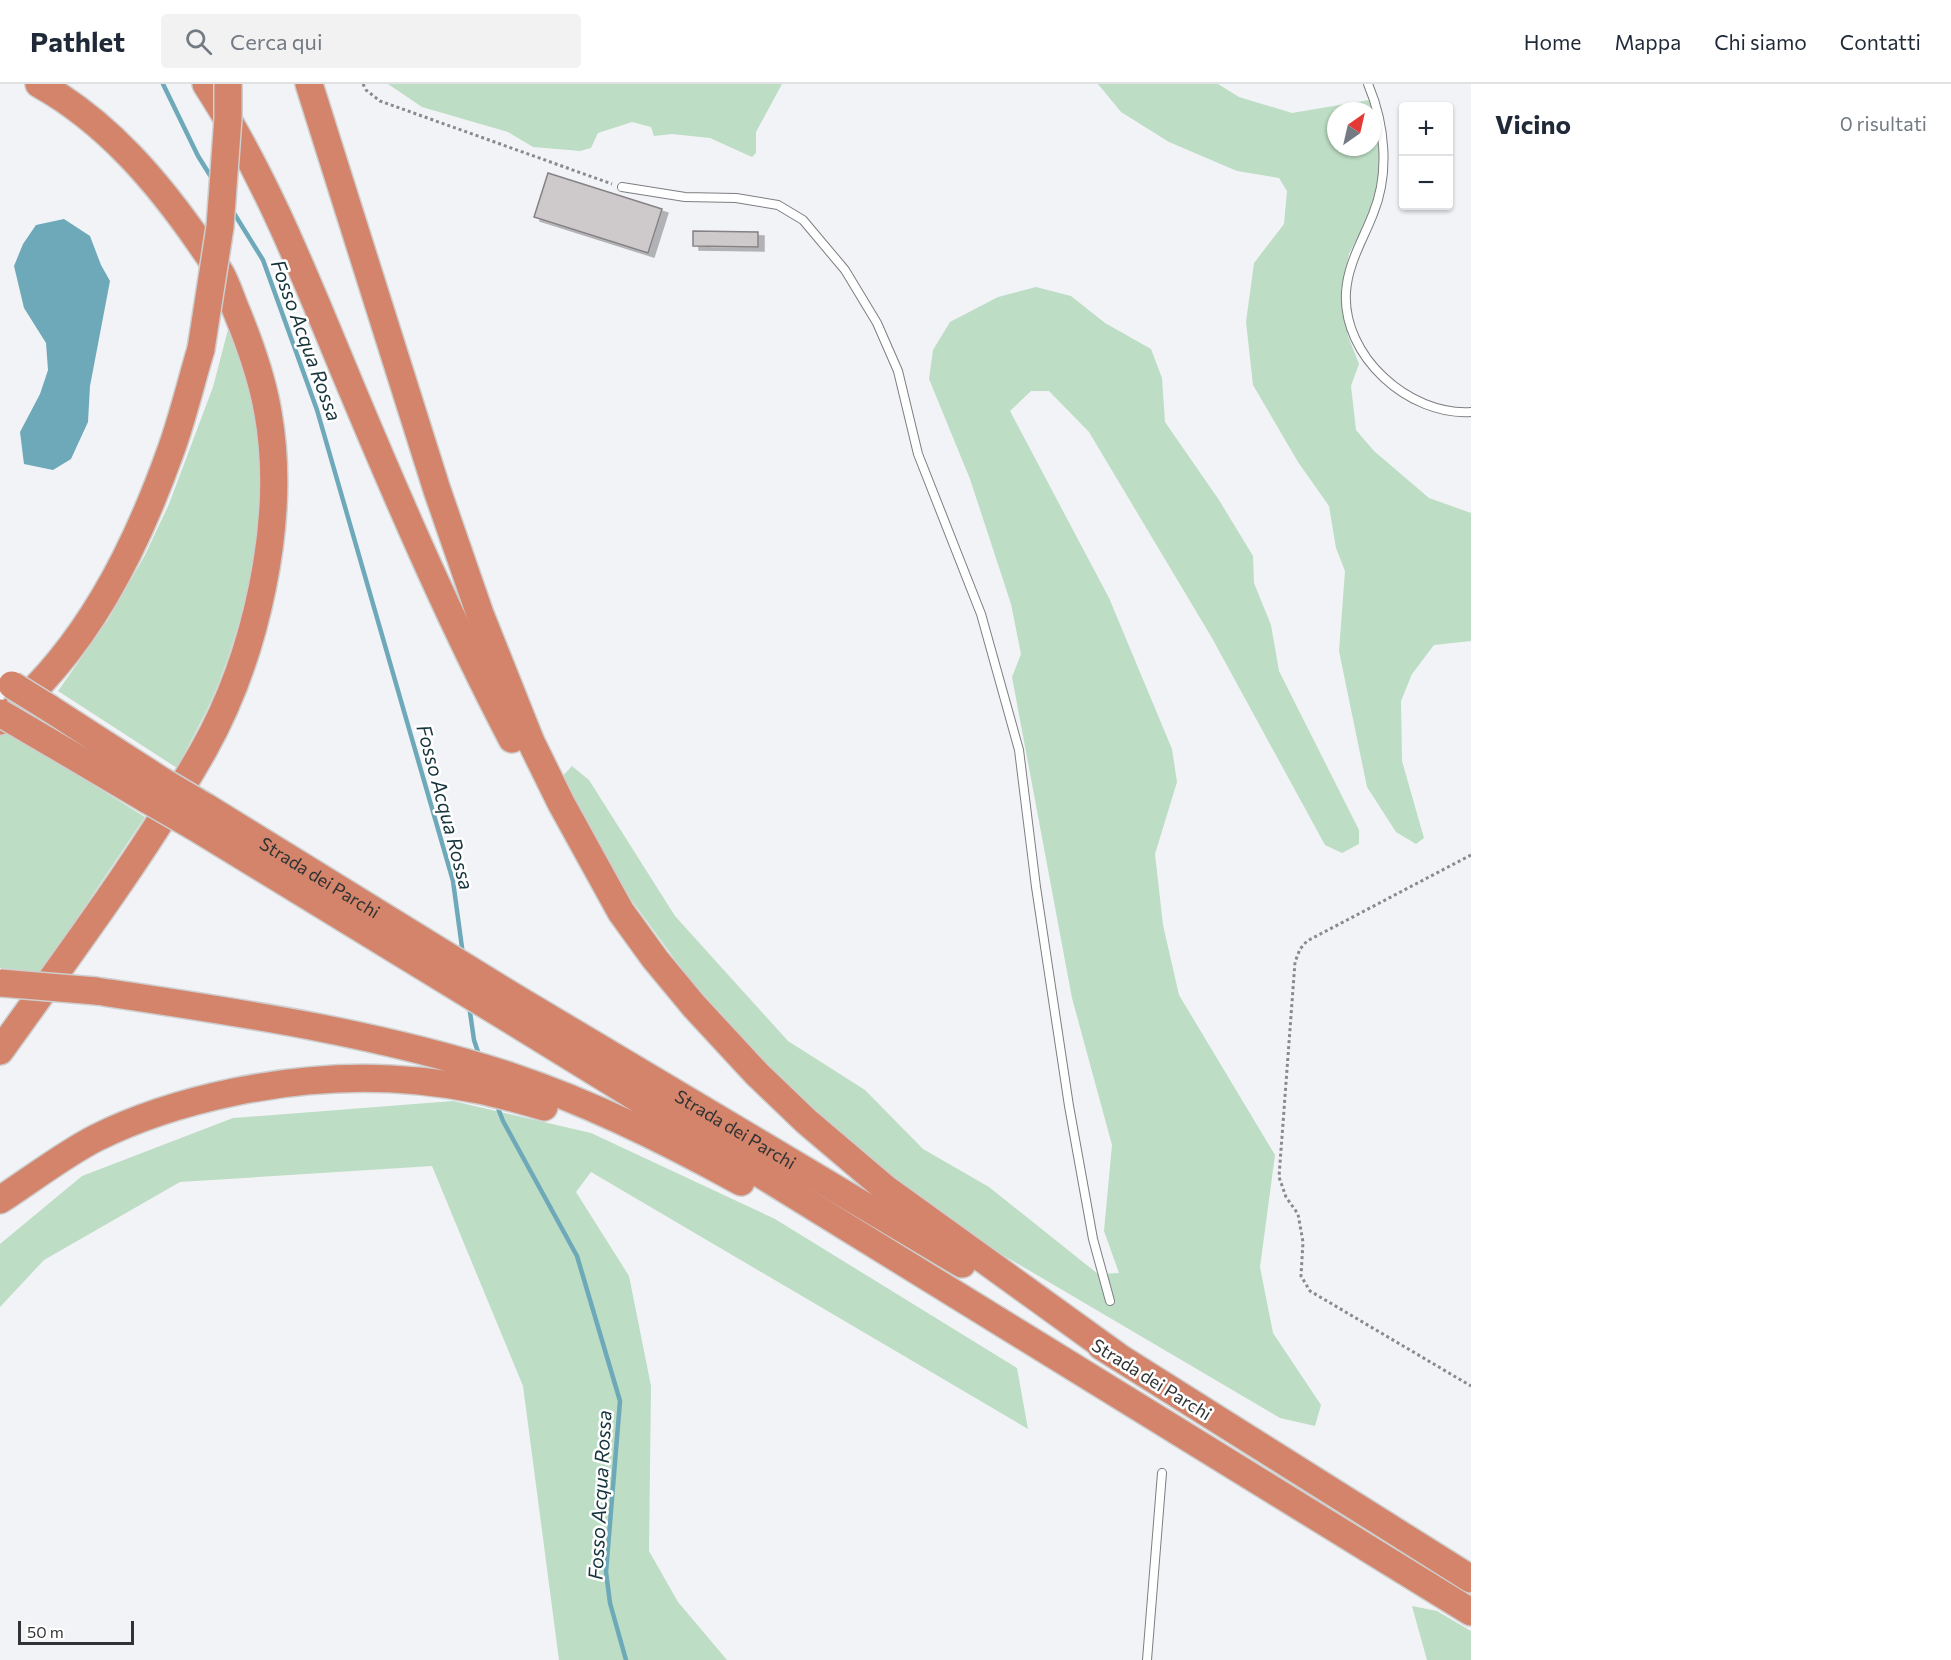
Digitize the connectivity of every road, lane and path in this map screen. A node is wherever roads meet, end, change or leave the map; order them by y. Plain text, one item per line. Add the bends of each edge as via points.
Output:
1 (39, 84) edge
2 (206, 84) edge
3 (228, 84) edge
4 (309, 84) edge
5 (363, 84) edge
6 (1368, 84) edge
7 (622, 187) joint
8 (1471, 412) edge
9 (6, 681) edge
10 (0, 713) edge
11 (0, 721) edge
12 (155, 790) junction
13 (1471, 855) edge
14 (621, 912) junction
15 (0, 983) edge
16 (509, 1006) junction
17 (0, 1051) edge
18 (511, 1086) junction
19 (0, 1200) edge
20 (1110, 1301) dead end
21 (1052, 1355) junction
22 (1116, 1355) junction
23 (1471, 1386) edge
24 (1162, 1473) dead end
25 (1471, 1579) edge
26 (1471, 1612) edge
27 (1147, 1660) edge

1 - 17 highway via 60,96 125,149 179,212 222,276 256,360 268,414 274,484 268,552 253,627 237,676 204,750 134,862
2 - 14 highway via 275,212 413,533 495,706 561,827
3 - 11 highway, bridge via 220,227 201,349 172,448 137,537 91,621 47,677
4 - 14 highway via 437,490 484,624 536,752
5 - 7 path via 380,100
6 - 8 lane via 1381,129 1383,173 1378,201 1349,272 1346,293 1351,327 1371,363 1400,391 1438,409
7 - 20 lane via 778,206 803,220 845,270 877,323 898,371 918,454 981,614 1019,750 1069,1106 1093,1239
9 - 12 highway, Strada dei Parchi, bridge via 48,708
10 - 12 highway, Strada dei Parchi, bridge
12 - 16 highway, Strada dei Parchi, bridge
13 - 23 path via 1307,941 1300,949 1295,962 1279,1177 1298,1214 1303,1242 1301,1276 1310,1290
14 - 22 highway via 699,1012 806,1121 886,1189
15 - 18 highway, bridge via 96,991 327,1028 416,1048
16 - 21 highway, Strada dei Parchi
16 - 22 highway, Strada dei Parchi
18 - 19 highway via 474,1088 390,1078 339,1078 279,1083 219,1095 155,1111 94,1139
18 - 21 highway via 584,1104 653,1135
21 - 26 highway, Strada dei Parchi
22 - 25 highway, Strada dei Parchi
24 - 27 lane

